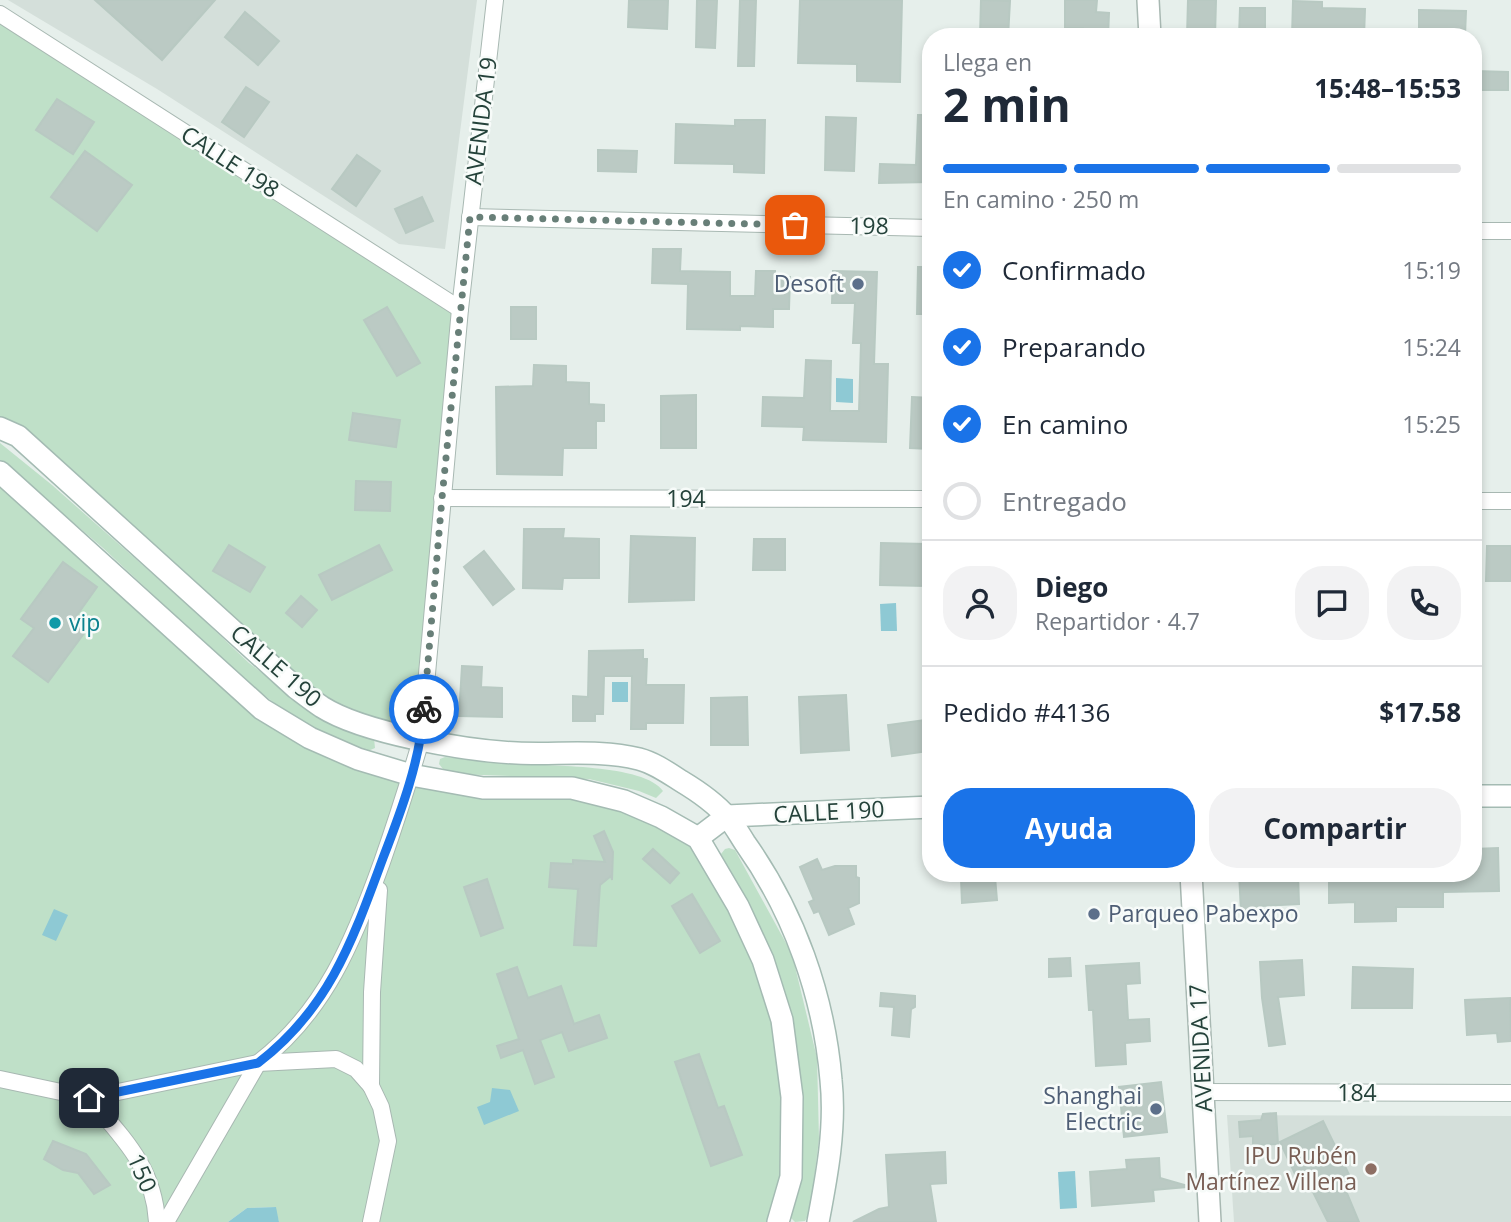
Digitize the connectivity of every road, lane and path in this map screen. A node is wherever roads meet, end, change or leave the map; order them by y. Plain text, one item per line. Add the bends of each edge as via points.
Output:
1 (495, 0) edge
2 (1148, 0) edge
3 (0, 14) edge
4 (1150, 28) edge
5 (470, 217) junction
6 (922, 228) edge
7 (1482, 231) edge
8 (1511, 231) edge
9 (460, 309) junction
10 (0, 428) edge
11 (0, 472) edge
12 (442, 498) junction
13 (922, 499) edge
14 (1482, 501) edge
15 (1511, 501) edge
16 (421, 740) junction
17 (411, 775) junction
18 (1482, 796) edge
19 (1511, 796) edge
20 (922, 807) edge
21 (727, 816) junction
22 (698, 838) junction
23 (382, 863) junction
24 (1191, 882) edge
25 (258, 1063) junction
26 (0, 1079) edge
27 (371, 1086) junction
28 (1203, 1092) junction
29 (1511, 1093) edge
30 (89, 1098) junction
31 (157, 1222) edge
32 (166, 1222) edge
33 (371, 1222) edge
34 (778, 1222) edge
35 (818, 1222) edge
36 (1210, 1222) edge

1 - 5 street, AVENIDA 19
2 - 4 main road
3 - 9 street, CALLE 198
5 - 6 street, 198
5 - 9 street, AVENIDA 19
7 - 8 street
9 - 12 street, AVENIDA 19
10 - 16 main road, CALLE 190 via 18,436 296,688 323,708 356,722
11 - 17 main road, CALLE 190 via 262,709 310,738
12 - 13 street, 194
12 - 16 street, AVENIDA 19
14 - 15 street
16 - 17 street, AVENIDA 19
16 - 21 main road, CALLE 190 via 515,753 600,753 639,760 691,787
17 - 22 main road, CALLE 190 via 484,788 572,788 624,801
17 - 23 street, AVENIDA 19
18 - 19 main road
20 - 21 main road, CALLE 190
21 - 22 main road
21 - 35 main road via 782,902 820,1010 832,1083 830,1161
22 - 34 main road via 758,949 782,1020 792,1097 791,1177
23 - 25 street via 352,943 314,1007 279,1047
23 - 27 street via 372,992
24 - 28 main road, AVENIDA 17
25 - 27 street via 336,1059 356,1069
25 - 30 street
25 - 32 street
26 - 30 street
27 - 33 street via 388,1141
28 - 29 street, 184
28 - 36 main road, AVENIDA 17
30 - 31 street, 150 via 142,1166 152,1186

